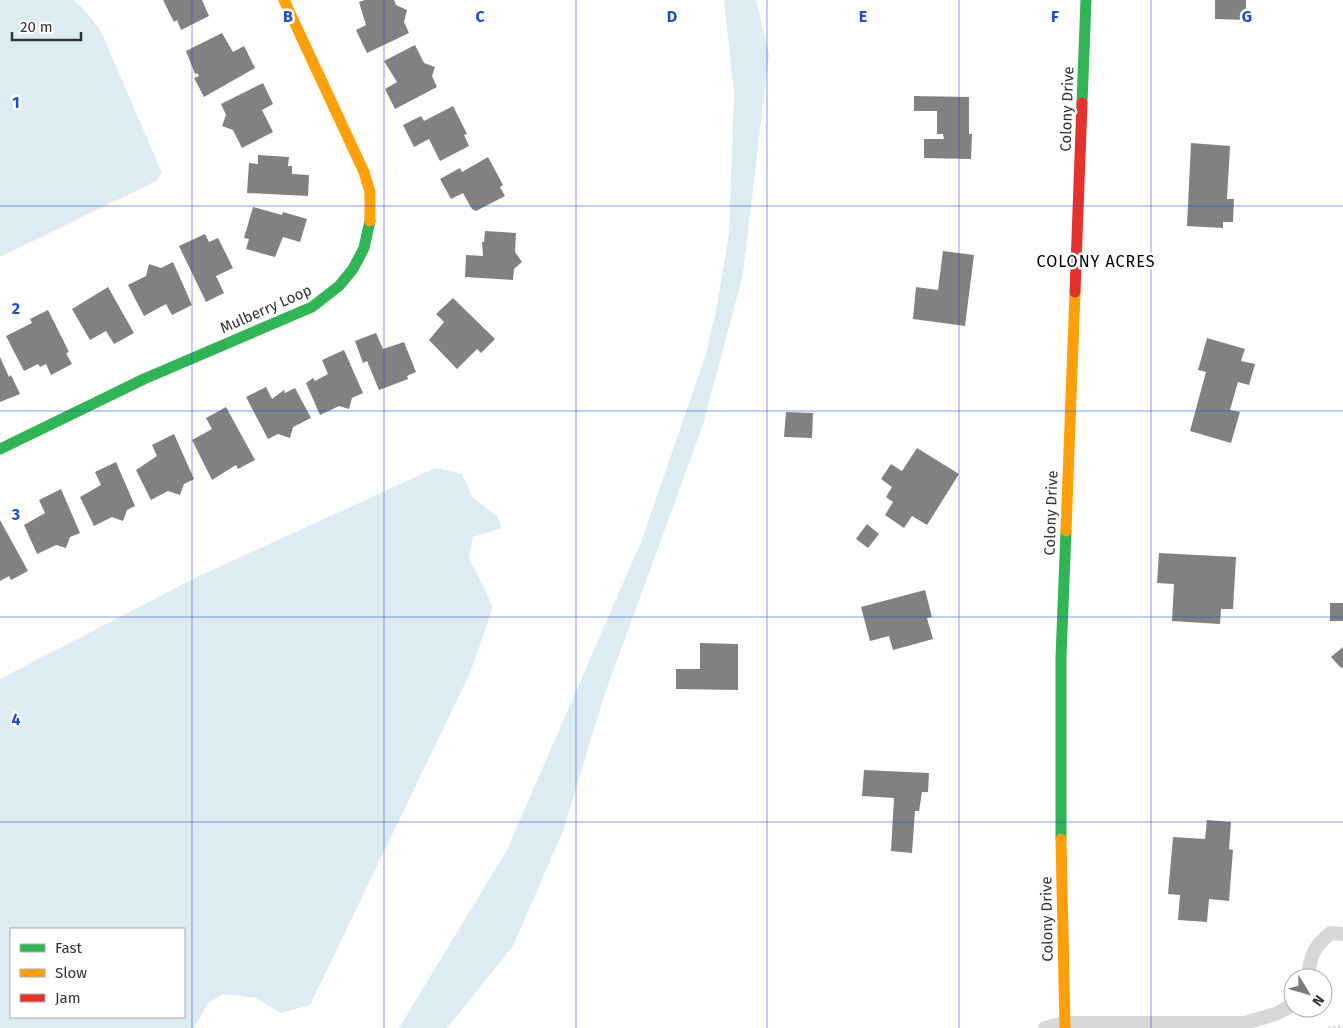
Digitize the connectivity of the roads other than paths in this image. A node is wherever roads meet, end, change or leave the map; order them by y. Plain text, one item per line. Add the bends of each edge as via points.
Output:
1 (284, 0) edge
2 (1086, 0) edge
3 (0, 450) edge
4 (1343, 934) edge
5 (1309, 968) edge
6 (1283, 1010) edge
7 (1064, 1026) edge
8 (1045, 1028) edge

1 - 3 street, Mulberry Loop via 359,160 370,191 372,211 360,258 346,279 312,307 144,379
2 - 7 street, Colony Drive via 1060,657
4 - 5 lane via 1331,933 1320,940
6 - 7 lane via 1245,1023
7 - 8 lane

